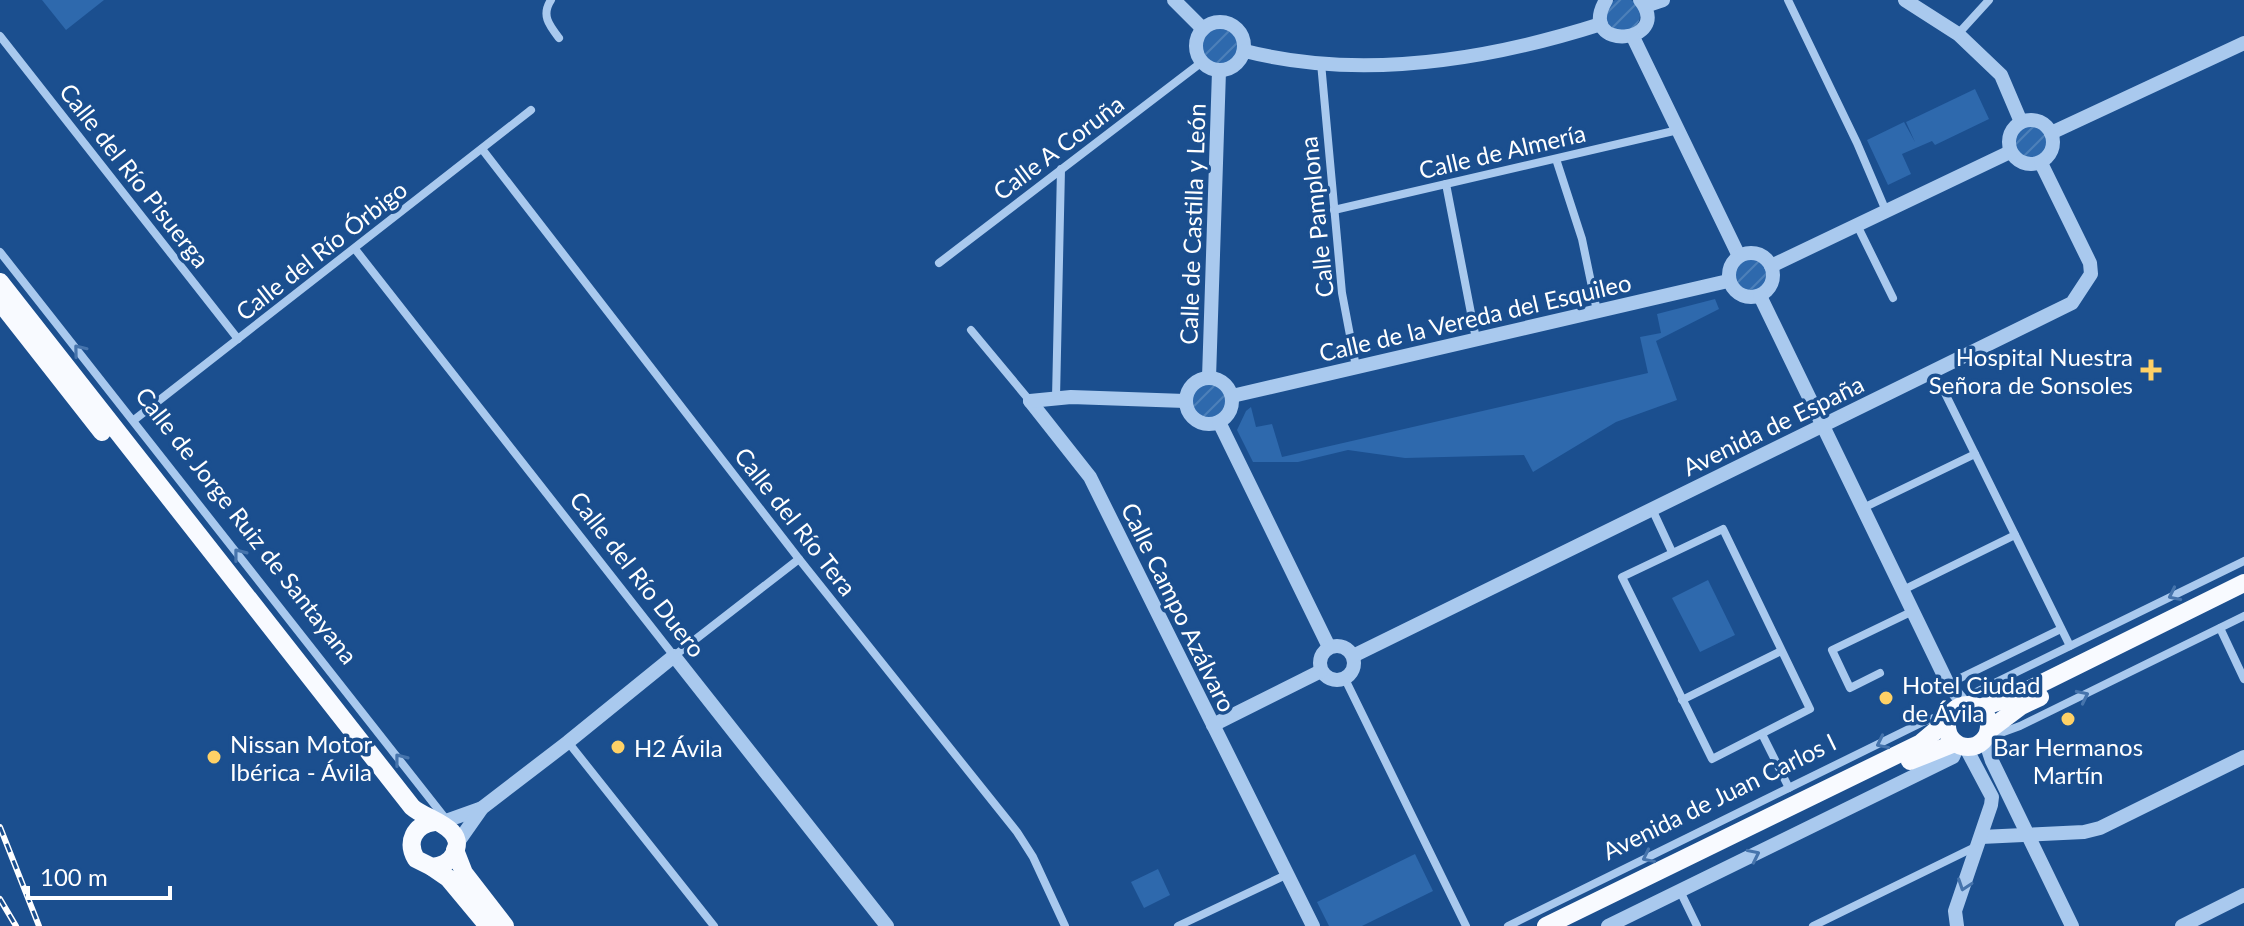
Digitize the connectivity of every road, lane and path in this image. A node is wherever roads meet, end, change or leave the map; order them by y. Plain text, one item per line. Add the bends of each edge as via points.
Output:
1 (551, 0) edge
2 (1174, 0) edge
3 (1606, 0) edge
4 (1663, 0) edge
5 (1788, 0) edge
6 (1905, 0) edge
7 (1989, 0) edge
8 (1643, 3) edge
9 (1601, 24) junction
10 (1203, 29) junction
11 (1958, 34) junction
12 (0, 36) edge
13 (1633, 37) junction
14 (559, 38) dead end
15 (2244, 43) edge
16 (1245, 51) junction
17 (1202, 62) junction
18 (1321, 63) junction
19 (1219, 71) junction
20 (531, 110) dead end
21 (2021, 122) junction
22 (1678, 130) junction
23 (2051, 133) junction
24 (482, 149) junction
25 (2010, 152) junction
26 (1556, 159) junction
27 (2041, 163) junction
28 (1061, 169) junction
29 (1446, 184) junction
30 (1334, 210) junction
31 (1886, 211) junction
32 (1857, 225) junction
33 (355, 249) junction
34 (0, 252) edge
35 (1739, 256) junction
36 (939, 263) dead end
37 (1771, 266) junction
38 (1728, 281) junction
39 (0, 282) edge
40 (1760, 296) junction
41 (1893, 298) dead end
42 (0, 302) edge
43 (1597, 311) junction
44 (971, 330) dead end
45 (238, 339) junction
46 (1476, 339) junction
47 (1356, 367) junction
48 (1934, 371) junction
49 (1209, 378) junction
50 (1232, 396) junction
51 (1056, 398) junction
52 (1030, 401) junction
53 (1185, 401) junction
54 (134, 420) junction
55 (1219, 422) junction
56 (1823, 425) junction
57 (1975, 454) junction
58 (1863, 508) junction
59 (1652, 509) junction
60 (2015, 535) junction
61 (1672, 552) junction
62 (799, 559) junction
63 (2244, 561) edge
64 (2244, 583) edge
65 (1903, 590) junction
66 (2244, 595) edge
67 (1913, 611) junction
68 (2244, 616) edge
69 (2220, 628) junction
70 (2061, 629) junction
71 (2070, 646) junction
72 (1329, 647) junction
73 (1781, 651) junction
74 (674, 656) junction
75 (1353, 656) junction
76 (1321, 671) junction
77 (1880, 673) dead end
78 (1345, 679) junction
79 (2244, 679) edge
80 (1948, 684) junction
81 (1682, 700) junction
82 (1961, 710) junction
83 (1213, 725) junction
84 (1762, 734) junction
85 (1987, 736) junction
86 (568, 742) junction
87 (1960, 746) junction
88 (2244, 757) edge
89 (1789, 788) junction
90 (482, 808) junction
91 (448, 832) junction
92 (2028, 833) junction
93 (412, 839) junction
94 (1979, 841) junction
95 (432, 867) junction
96 (1288, 874) junction
97 (1680, 891) junction
98 (2244, 895) edge
99 (1834, 916) junction
100 (488, 926) edge
101 (505, 926) edge
102 (714, 926) edge
103 (887, 926) edge
104 (1065, 926) edge
105 (1178, 926) edge
106 (1313, 926) edge
107 (1466, 926) edge
108 (1508, 926) edge
109 (1546, 926) edge
110 (1574, 926) edge
111 (1608, 926) edge
112 (1697, 926) edge
113 (1813, 926) edge
114 (1839, 926) edge
115 (1957, 926) edge
116 (2072, 926) edge
117 (2182, 926) edge

1 - 14 street via 546,21
2 - 10 street
3 - 9 street
4 - 8 street
5 - 31 street
6 - 11 street
7 - 11 street
8 - 13 street via 1647,18
9 - 13 street via 1621,39
9 - 18 street via 1529,45 1442,61
10 - 16 street via 1214,23 1237,28
10 - 17 street via 1197,40
11 - 21 street via 2001,75
12 - 45 street, Calle del Río Pisuerga
13 - 22 street
15 - 23 street
16 - 18 street
16 - 19 street via 1231,69
17 - 19 street
17 - 28 street, Calle A Coruña
18 - 30 street, Calle Pamplona
19 - 49 street, Calle de Castilla y León
20 - 24 street, Calle del Río Órbigo
21 - 23 street via 2044,123
21 - 25 street via 2012,129
22 - 26 street, Calle de Almería
22 - 35 street
23 - 27 street via 2050,155
24 - 33 street, Calle del Río Órbigo
24 - 62 street, Calle del Río Tera
25 - 27 street via 2029,165
25 - 31 street
26 - 29 street, Calle de Almería
26 - 43 street via 1582,239
27 - 48 street, Avenida de España via 2091,274 2072,303
28 - 36 street, Calle A Coruña
28 - 51 street
29 - 30 street, Calle de Almería
29 - 46 street
30 - 47 street, Calle Pamplona
31 - 32 street
32 - 37 street
32 - 41 street
33 - 45 street, Calle del Río Órbigo
33 - 74 street, Calle del Río Duero
54 -> 34 street, Calle de Jorge Ruiz de Santayana
35 - 37 street via 1763,256
35 - 38 street via 1728,271
37 - 40 street via 1774,277
38 - 40 street via 1747,298
38 - 43 street, Calle de la Vereda del Esquileo
39 - 91 highway, Calle de Jorge Ruiz de Santayana via 412,807
40 - 56 street
42 - 93 highway via 402,814
43 - 46 street, Calle de la Vereda del Esquileo
44 - 52 street, Calle Campo Azálvaro
45 - 54 street, Calle del Río Órbigo
46 - 47 street, Calle de la Vereda del Esquileo
47 - 50 street, Calle de la Vereda del Esquileo
48 - 56 street, Avenida de España
48 - 57 street
49 - 50 street via 1227,386
49 - 53 street via 1197,381
50 - 55 street via 1232,406
51 - 52 street
51 - 53 street
52 - 83 street, Calle Campo Azálvaro via 1090,477
53 - 55 street via 1197,421
91 -> 54 street, Calle de Jorge Ruiz de Santayana
55 - 72 street
56 - 58 street
56 - 59 street, Avenida de España
57 - 58 street
57 - 60 street
58 - 65 street
59 - 61 street
59 - 75 street, Avenida de España
60 - 65 street
60 - 70 street
61 - 73 street via 1723,529
61 - 81 street via 1622,577
62 - 74 street
62 - 104 street, Calle del Río Tera via 1017,832
63 -> 71 street, Avenida de Juan Carlos I
64 - 82 highway, Avenida de Juan Carlos I via 2016,696
65 - 67 street
66 - 85 highway via 2021,706
67 - 77 street via 1832,650 1850,688
67 - 80 street
68 - 69 street
69 - 79 street
85 -> 69 street via 2020,726
70 - 71 street
70 - 80 street
71 - 82 street, Avenida de Juan Carlos I via 1976,692
72 - 75 street via 1343,646
72 - 76 street via 1320,657
73 - 81 street
73 - 84 street via 1810,709
74 - 86 street
74 - 103 street, Calle del Río Duero
75 - 78 street via 1354,669
76 - 78 street via 1331,680
76 - 83 street
78 - 107 street
80 - 82 street
81 - 84 street via 1712,759
82 - 85 highway via 1989,721
82 - 87 highway via 1947,734
82 -> 89 street, Avenida de Juan Carlos I via 1923,722
82 - 109 highway, Avenida de Juan Carlos I via 1921,743
83 - 96 street, Calle Campo Azálvaro
84 - 89 street
85 - 87 highway via 1976,746
85 - 92 street via 1992,761
86 - 90 street
86 - 102 street
87 - 94 street via 1992,797
97 -> 87 street via 1953,757
87 - 110 highway via 1926,753
88 - 92 street via 2100,828
89 -> 108 street, Avenida de Juan Carlos I
90 - 91 street
90 - 91 street
91 - 93 highway via 420,827
91 - 95 highway via 447,863
91 - 101 highway, Calle de Jorge Ruiz de Santayana via 464,873
92 - 94 street
92 - 116 street
93 - 95 highway via 416,859
94 - 99 street
94 -> 115 street via 1955,911
95 - 100 highway via 448,878
96 - 105 street
96 - 106 street, Calle Campo Azálvaro
97 - 111 street
97 - 112 street
98 - 117 street
99 - 113 street
99 - 114 street

